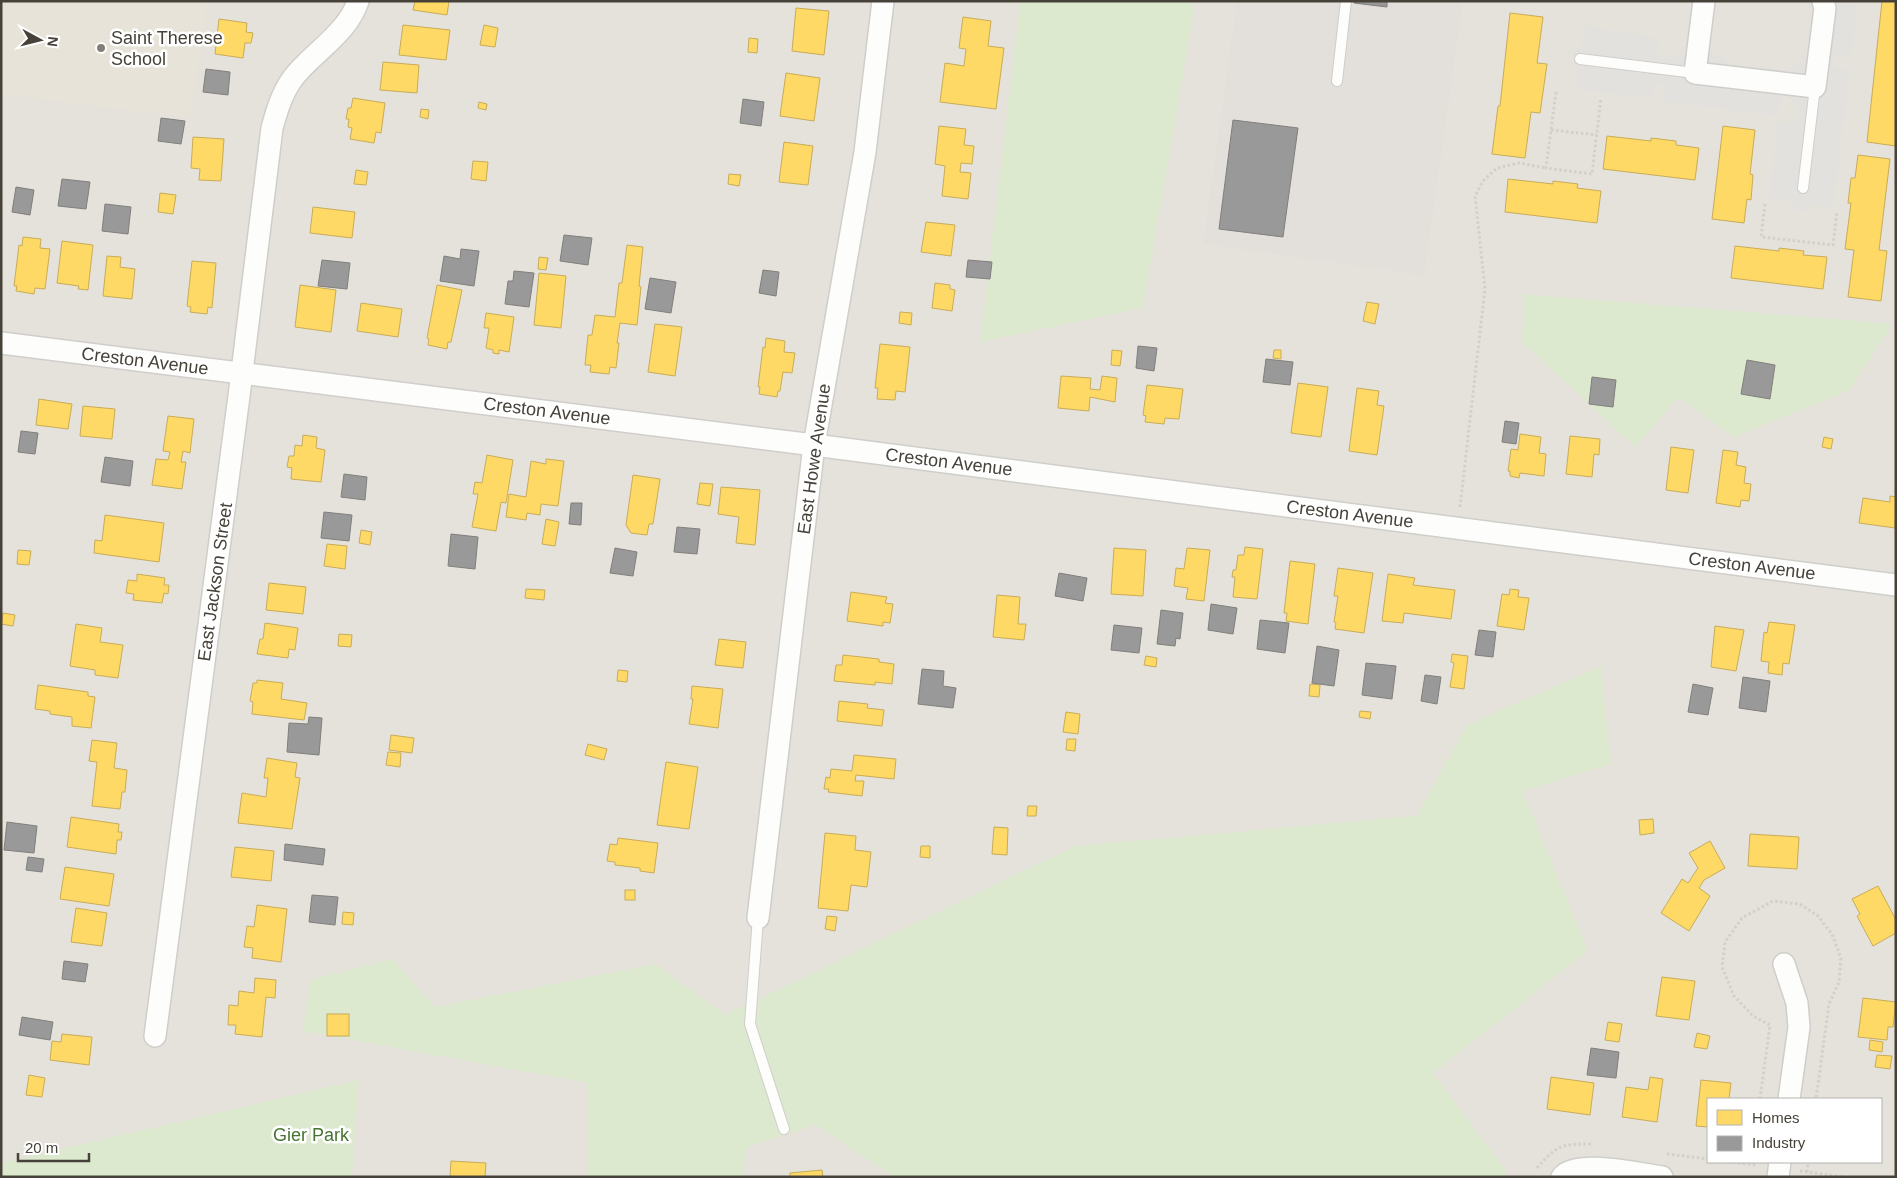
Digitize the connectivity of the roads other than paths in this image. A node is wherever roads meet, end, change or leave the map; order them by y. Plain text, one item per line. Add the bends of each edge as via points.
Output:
1 (358, 1) edge
2 (883, 1) edge
3 (1346, 1) edge
4 (1704, 1) edge
5 (1823, 1) edge
6 (1580, 59) dead end
7 (1695, 73) junction
8 (1337, 81) dead end
9 (1815, 87) junction
10 (1803, 188) dead end
11 (1, 343) edge
12 (242, 373) junction
13 (814, 445) junction
14 (1896, 585) edge
15 (758, 918) joint
16 (1784, 964) dead end
17 (155, 1036) dead end
18 (1789, 1098) edge
19 (784, 1129) dead end
20 (1780, 1163) edge
21 (1571, 1172) edge
22 (1662, 1177) edge
23 (1778, 1177) edge

1 - 12 street, East Jackson Street via 340,31 293,78 280,100 272,128
2 - 13 street, East Howe Avenue via 864,152
3 - 8 lane
4 - 7 street
5 - 9 street via 1825,8
6 - 7 lane
7 - 9 street
9 - 10 lane
11 - 12 street, Creston Avenue
12 - 13 street, Creston Avenue
12 - 17 street, East Jackson Street
13 - 14 street, Creston Avenue
13 - 15 street, East Howe Avenue
15 - 19 lane via 750,1024
16 - 18 street via 1797,1003 1799,1028
20 - 23 street
21 - 22 street via 1593,1168

